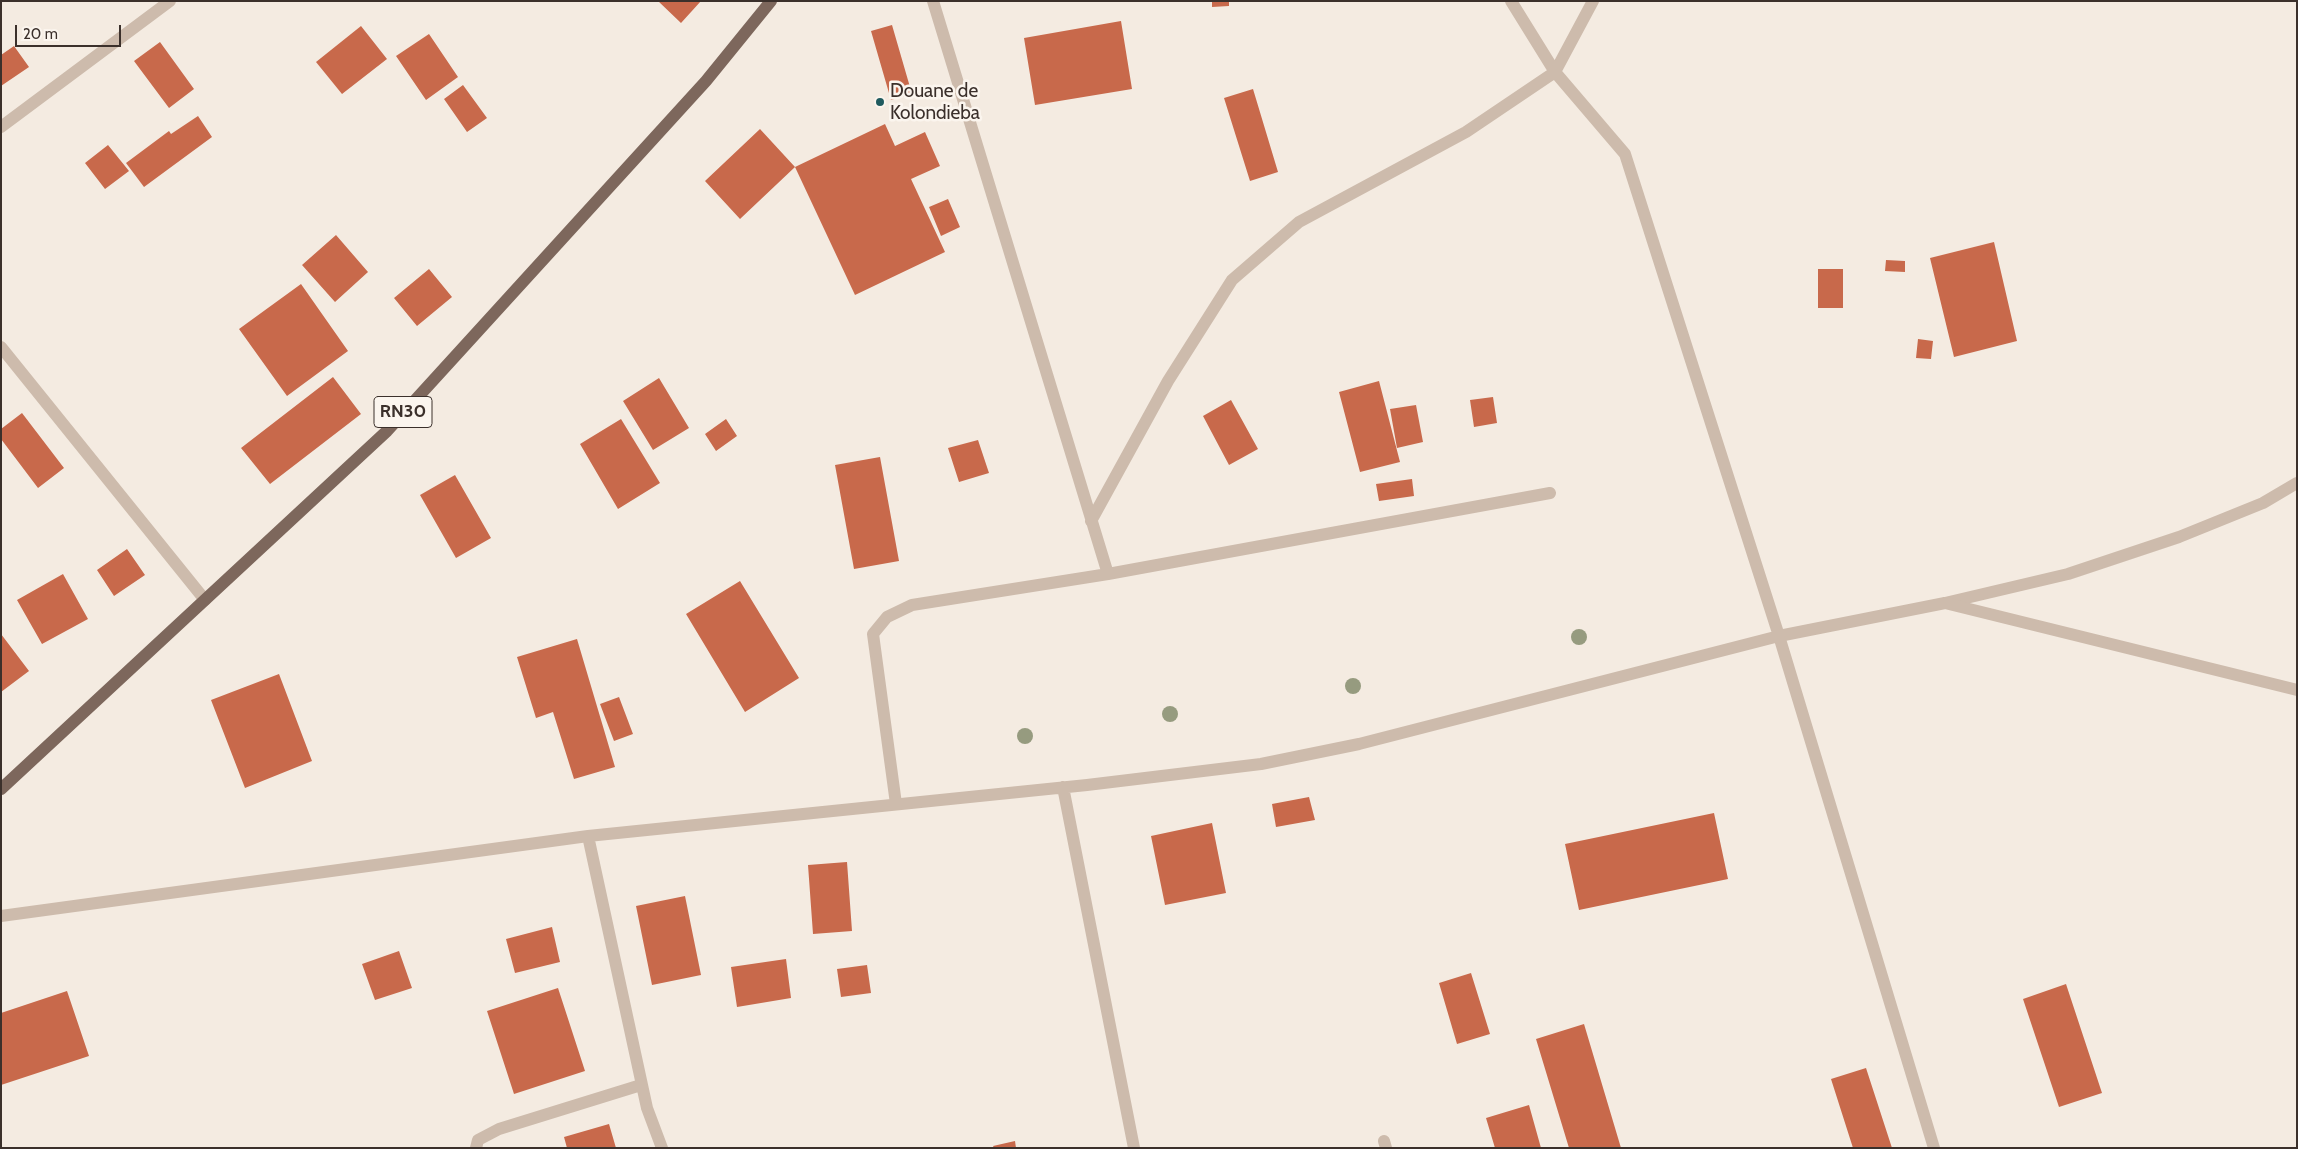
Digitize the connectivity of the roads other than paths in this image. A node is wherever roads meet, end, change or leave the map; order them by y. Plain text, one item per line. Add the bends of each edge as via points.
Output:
1 (170, 1) edge
2 (771, 1) edge
3 (933, 1) edge
4 (1511, 1) edge
5 (1593, 1) edge
6 (1555, 72) junction
7 (1, 127) edge
8 (1, 347) edge
9 (2297, 483) edge
10 (1550, 493) dead end
11 (1091, 520) junction
12 (1108, 574) junction
13 (205, 600) junction
14 (1945, 603) junction
15 (1779, 636) junction
16 (2297, 690) edge
17 (1063, 787) junction
18 (1, 789) edge
19 (896, 804) junction
20 (588, 836) junction
21 (2, 916) edge
22 (641, 1085) junction
23 (476, 1148) edge
24 (662, 1148) edge
25 (1134, 1148) edge
26 (1934, 1148) edge

1 - 7 street
2 - 13 main road, RN30 via 706,81 387,431
3 - 11 street
4 - 6 street
5 - 6 street
6 - 11 street via 1466,132 1299,222 1232,280 1168,381
6 - 15 street via 1625,154
8 - 13 street
9 - 14 street via 2263,503 2179,537 2068,574
10 - 12 street
11 - 12 street
12 - 19 street via 912,605 887,617 874,634
13 - 18 main road, RN30
14 - 15 street
14 - 16 street
15 - 17 street via 1349,746 1261,764
15 - 26 street
17 - 19 street
17 - 25 street
19 - 20 street
20 - 21 street
20 - 22 street
22 - 23 street via 499,1129 478,1140
22 - 24 street via 646,1108

